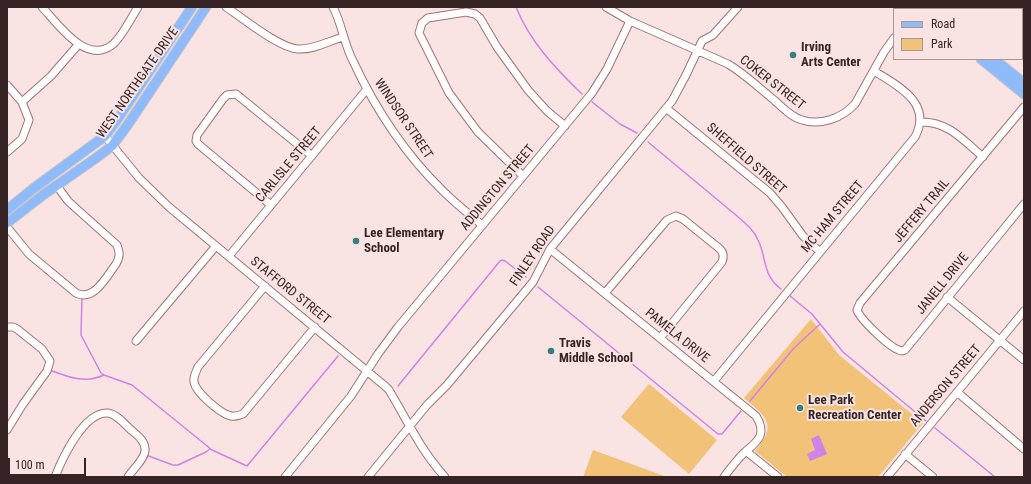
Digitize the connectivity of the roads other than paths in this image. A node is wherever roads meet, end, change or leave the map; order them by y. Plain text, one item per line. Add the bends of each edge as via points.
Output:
1 (42, 7) edge
2 (138, 7) edge
3 (192, 7) edge
4 (206, 7) edge
5 (226, 7) edge
6 (333, 7) edge
7 (606, 7) edge
8 (738, 7) edge
9 (630, 21) junction
10 (343, 37) junction
11 (893, 39) edge
12 (78, 44) junction
13 (697, 51) junction
14 (982, 60) edge
15 (995, 60) edge
16 (874, 71) junction
17 (1024, 83) edge
18 (7, 85) edge
19 (367, 89) junction
20 (1024, 94) edge
21 (22, 102) junction
22 (1024, 107) edge
23 (666, 108) junction
24 (920, 122) junction
25 (565, 126) junction
26 (105, 136) junction
27 (112, 146) junction
28 (7, 152) edge
29 (312, 156) junction
30 (982, 157) junction
31 (523, 176) junction
32 (57, 186) junction
33 (1024, 204) edge
34 (271, 205) junction
35 (7, 210) edge
36 (7, 224) edge
37 (482, 226) junction
38 (7, 227) edge
39 (216, 246) junction
40 (550, 249) junction
41 (820, 252) junction
42 (229, 256) junction
43 (265, 286) junction
44 (605, 294) junction
45 (948, 297) junction
46 (1024, 311) edge
47 (7, 327) edge
48 (315, 327) junction
49 (874, 331) joint
50 (660, 338) junction
51 (1000, 340) junction
52 (136, 342) dead end
53 (1024, 360) edge
54 (367, 372) junction
55 (714, 381) junction
56 (957, 392) junction
57 (409, 427) junction
58 (7, 430) edge
59 (1024, 449) edge
60 (746, 451) junction
61 (905, 454) junction
62 (55, 477) edge
63 (128, 477) edge
64 (285, 477) edge
65 (368, 477) edge
66 (445, 477) edge
67 (724, 477) edge
68 (778, 477) edge
69 (886, 477) edge
70 (933, 477) edge

1 - 12 street
2 - 12 street via 116,40 106,48 89,50
3 - 26 main road, WEST NORTHGATE DRIVE
4 - 27 main road, WEST NORTHGATE DRIVE
5 - 10 street via 290,48 308,48
6 - 10 street, WINDSOR STREET
7 - 9 street, COKER STREET
8 - 13 street, FINLEY ROAD via 713,35 702,41
9 - 13 street, COKER STREET
9 - 25 street, ADDINGTON STREET via 598,84
10 - 19 street, WINDSOR STREET
11 - 16 street, COKER STREET
12 - 21 street via 51,76
13 - 16 street, COKER STREET via 719,59 740,71 789,113 811,122 838,118 849,110
13 - 23 street, FINLEY ROAD via 677,92
14 - 20 main road
15 - 17 main road
16 - 24 street via 895,84 916,103 920,112
18 - 21 street
19 - 29 street, CARLISLE STREET
19 - 37 street, WINDSOR STREET via 395,134 422,168 443,192
21 - 28 street via 29,120 28,124 22,139
22 - 30 street, JEFFERY TRAIL
23 - 40 street, FINLEY ROAD
23 - 41 street, SHEFFIELD STREET via 770,193 802,236
24 - 30 street via 942,125
24 - 41 street, MC HAM STREET via 915,137
25 - 31 street, ADDINGTON STREET
25 - 31 street via 528,90 475,14 466,12 428,18 422,23 419,33 449,93 478,132
26 - 27 street, STAFFORD STREET
26 - 35 main road, WEST NORTHGATE DRIVE
27 - 32 main road, WEST NORTHGATE DRIVE
27 - 39 street, STAFFORD STREET via 154,193
29 - 34 street, CARLISLE STREET
29 - 34 street via 236,94 227,95 197,135 196,141
30 - 49 street, JEFFERY TRAIL via 860,303 858,312
31 - 37 street, ADDINGTON STREET
32 - 36 main road, WEST NORTHGATE DRIVE
32 - 38 street via 68,201 117,245 119,259 92,293 80,295 29,254
33 - 45 street, JANELL DRIVE
34 - 42 street, CARLISLE STREET
37 - 54 street, ADDINGTON STREET via 392,336
39 - 42 street, STAFFORD STREET
39 - 52 street
40 - 44 street, PAMELA DRIVE
40 - 57 street, FINLEY ROAD via 533,282
41 - 55 street, MC HAM STREET
42 - 43 street, STAFFORD STREET
43 - 48 street, STAFFORD STREET
43 - 48 street via 198,367 194,381 200,394 229,416 244,414
44 - 50 street, PAMELA DRIVE
44 - 50 street via 667,220 676,216 690,225 723,252 724,258
45 - 49 street, JANELL DRIVE via 905,350 898,350
45 - 51 street
46 - 51 street, ANDERSON STREET
47 - 58 street via 17,329 42,349 50,361 47,371
48 - 54 street, STAFFORD STREET
50 - 55 street, PAMELA DRIVE
51 - 53 street
51 - 56 street, ANDERSON STREET
54 - 57 street, STAFFORD STREET via 389,390
54 - 64 street, ADDINGTON STREET via 347,401
55 - 60 street, PAMELA DRIVE via 751,411 760,422 758,440
56 - 59 street
56 - 61 street, ANDERSON STREET
57 - 65 street, FINLEY ROAD
57 - 66 street, STAFFORD STREET
60 - 67 street
60 - 68 street
61 - 69 street, ANDERSON STREET
61 - 70 street
62 - 63 street via 66,452 90,420 102,413 116,416 143,442 143,456

